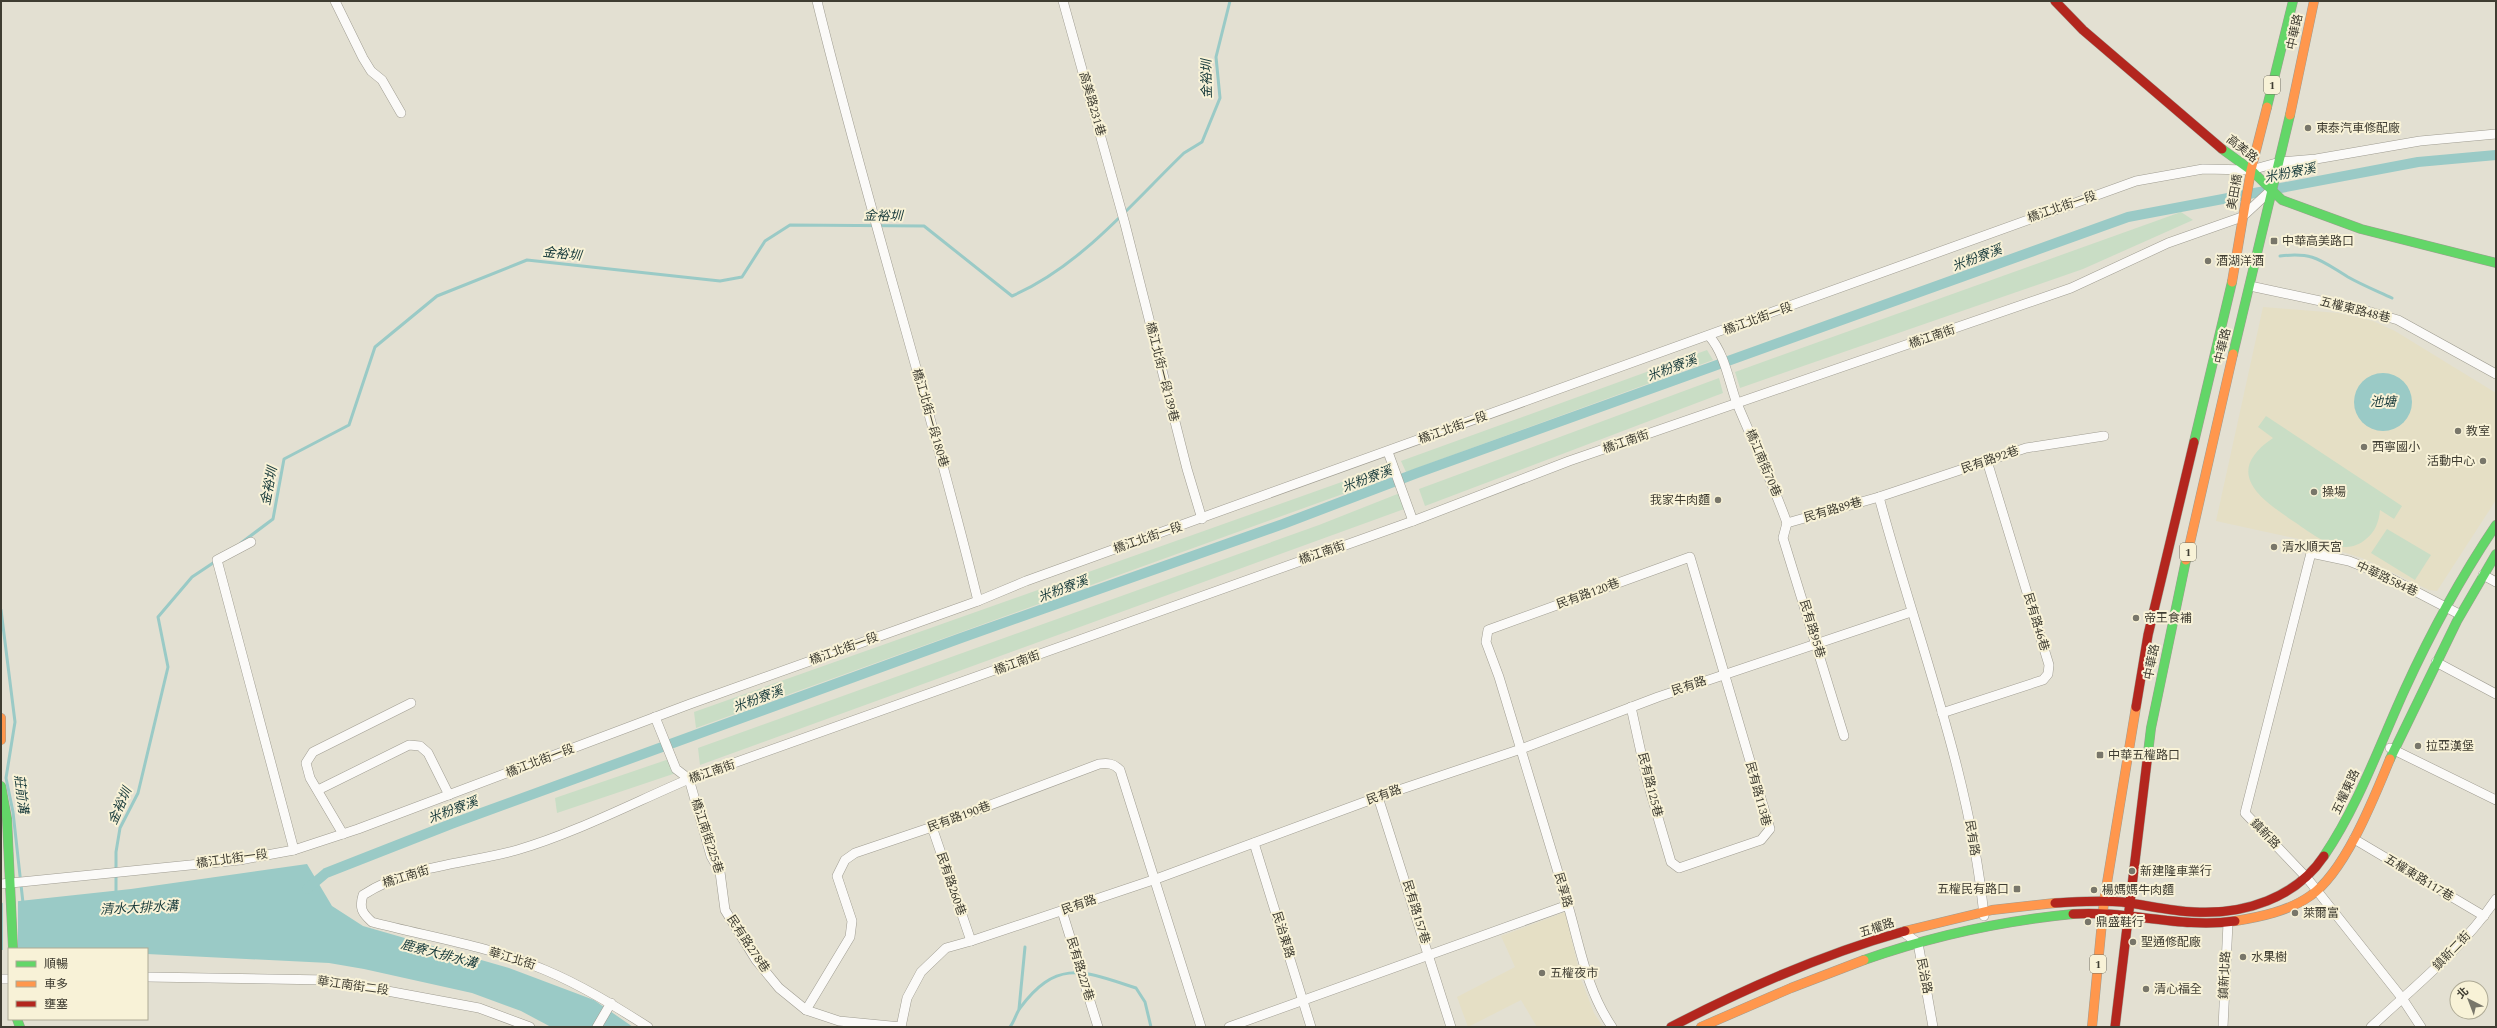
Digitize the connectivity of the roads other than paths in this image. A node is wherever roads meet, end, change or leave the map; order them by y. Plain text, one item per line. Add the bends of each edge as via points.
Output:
1 (335, 1) edge
2 (817, 1) edge
3 (1063, 1) edge
4 (2055, 1) edge
5 (2293, 1) edge
6 (2314, 1) edge
7 (401, 113) dead end
8 (2496, 134) edge
9 (2280, 162) junction
10 (2251, 171) junction
11 (2271, 191) junction
12 (2242, 217) junction
13 (1125, 224) joint
14 (2496, 263) edge
15 (2250, 286) junction
16 (1709, 336) junction
17 (2496, 374) edge
18 (1737, 403) junction
19 (2104, 436) dead end
20 (1388, 452) junction
21 (1987, 461) junction
22 (1879, 497) junction
23 (1202, 519) junction
24 (1413, 521) junction
25 (1787, 523) junction
26 (2496, 525) edge
27 (251, 542) dead end
28 (2311, 553) joint
29 (2496, 554) edge
30 (2483, 575) junction
31 (2496, 582) edge
32 (978, 601) junction
33 (2447, 608) junction
34 (1911, 612) junction
35 (2459, 614) junction
36 (1816, 643) junction
37 (2436, 662) junction
38 (1725, 675) junction
39 (2496, 694) edge
40 (411, 703) dead end
41 (1631, 707) junction
42 (1942, 713) junction
43 (655, 717) junction
44 (1, 718) edge
45 (1844, 736) dead end
46 (1, 740) edge
47 (2381, 745) junction
48 (1521, 749) junction
49 (2394, 750) junction
50 (689, 779) junction
51 (1, 786) edge
52 (318, 790) junction
53 (449, 795) junction
54 (1378, 797) junction
55 (2496, 800) edge
56 (932, 827) junction
57 (344, 834) junction
58 (2354, 839) junction
59 (1254, 843) junction
60 (294, 850) junction
61 (1671, 862) joint
62 (2307, 878) junction
63 (1156, 879) junction
64 (5, 885) edge
65 (2317, 891) junction
66 (363, 895) joint
67 (2496, 899) edge
68 (2104, 901) junction
69 (2130, 903) junction
70 (1568, 905) junction
71 (725, 910) joint
72 (1062, 911) junction
73 (1984, 913) junction
74 (2102, 914) junction
75 (2484, 916) junction
76 (2128, 917) junction
77 (2228, 923) junction
78 (1985, 926) junction
79 (1903, 932) junction
80 (971, 941) junction
81 (1918, 944) junction
82 (12, 948) edge
83 (1429, 955) junction
84 (148, 977) edge
85 (2402, 998) junction
86 (1304, 1001) junction
87 (609, 1006) junction
88 (806, 1010) junction
89 (530, 1027) edge
90 (597, 1027) edge
91 (648, 1027) edge
92 (901, 1027) edge
93 (1098, 1027) edge
94 (1201, 1027) edge
95 (1229, 1027) edge
96 (1311, 1027) edge
97 (1451, 1027) edge
98 (1612, 1027) edge
99 (1671, 1027) edge
100 (1701, 1027) edge
101 (1933, 1027) edge
102 (2092, 1027) edge
103 (2115, 1027) edge
104 (2223, 1027) edge
105 (2371, 1027) edge
106 (2421, 1027) edge

1 - 7 street via 371,72 382,80
2 - 32 street, 橋江北街一段180巷 via 958,518
3 - 13 street, 高美路231巷
4 - 10 street, 高美路 via 2083,30 2224,151
5 - 10 street, 中華路 / 1
6 - 9 street, 中華路 / 1
8 - 9 street, 橋江北街一段 via 2420,141 2316,159
9 - 10 street, 橋江北街一段
9 - 11 street, 1
10 - 11 street, 高美路
10 - 12 street, 美田橋 / 1
10 - 16 street, 橋江北街一段 via 2203,169 2136,181
11 - 12 street, 橋江南街
11 - 14 street, 高美路 via 2282,200 2361,229
11 - 15 street, 中華路 / 1
12 - 18 street, 橋江南街 via 2168,243 2071,288
12 - 68 street, 中華路 / 1 via 2231,288 2148,635
13 - 23 street, 橋江北街一段139巷
15 - 17 street, 五權東路48巷 via 2367,310 2398,320
15 - 69 street, 中華路 / 1 via 2170,631 2151,728
16 - 18 street, 橋江南街70巷 via 1717,349
16 - 20 street, 橋江北街一段
18 - 24 street, 橋江南街 via 1570,461
18 - 25 street, 橋江南街70巷
19 - 21 street, 民有路92巷 via 2026,448
20 - 23 street, 橋江北街一段
20 - 24 street
21 - 22 street, 民有路92巷
21 - 42 street, 民有路46巷 via 2049,665 2048,674 2043,680
22 - 25 street, 民有路89巷
22 - 34 street, 民有路
23 - 32 street, 橋江北街一段 via 1026,581
24 - 50 street, 橋江南街
25 - 36 street, 民有路95巷 via 1783,538
26 - 33 street, 五權東路
27 - 60 street via 217,560
28 - 33 street, 中華路584巷 via 2349,561 2382,574
28 - 62 street, 鎮新路 via 2245,813
29 - 30 street
30 - 31 street
30 - 35 street
32 - 43 street, 橋江北街一段
33 - 35 street, 中華路584巷
33 - 47 street, 五權東路 via 2406,686
34 - 36 street, 民有路
34 - 42 street, 民有路
35 - 37 street
36 - 38 street, 民有路
36 - 45 street, 民有路95巷
37 - 39 street
37 - 49 street
38 - 41 street, 民有路
38 - 48 street, 民有路120巷 via 1690,557 1488,630 1486,642
38 - 61 street, 民有路113巷 via 1770,829 1761,840 1679,868
40 - 52 street via 313,752 306,763 310,778
41 - 48 street, 民有路
41 - 61 street, 民有路125巷 via 1647,780
42 - 73 street, 民有路 via 1969,819
43 - 50 street via 676,769
43 - 53 street, 橋江北街一段
44 - 46 street
47 - 49 street
47 - 62 street, 五權東路 via 2349,815 2325,855
48 - 54 street, 民有路
48 - 70 street, 民享路
49 - 55 street
49 - 58 street
50 - 66 street, 橋江南街 via 518,850 412,873 379,885
50 - 71 street, 橋江南街225巷 via 711,856 720,872
51 - 64 street via 7,819
52 - 53 street via 409,745 420,746 428,753
52 - 57 street
53 - 57 street, 橋江北街一段
54 - 59 street, 民有路
54 - 83 street, 民有路157巷
56 - 63 street, 民有路190巷 via 1099,764 1114,764 1120,770
56 - 80 street, 民有路260巷
56 - 88 street, 民有路190巷 via 855,853 839,868 837,876 852,921 850,937
57 - 60 street, 橋江北街一段
58 - 65 street
58 - 75 street, 五權東路117巷
59 - 63 street, 民有路
59 - 86 street, 民治東路
60 - 64 street, 橋江北街一段 via 240,860
62 - 65 street, 鎮新路
62 - 69 street, 五權東路 via 2289,891 2267,900 2225,910 2195,912
63 - 72 street, 民有路
63 - 94 street, 民有路190巷
64 - 82 street
65 - 77 street via 2266,916
65 - 85 street, 鎮新路
66 - 87 street, 華江北街 via 360,906 372,922 544,969
67 - 75 street, 鎮新二街
68 - 69 street, 五權東路
68 - 73 street, 五權路 via 2076,900
68 - 74 street, 中華路 / 1
69 - 76 street, 中華路 / 1
70 - 83 street
70 - 98 street, 民享路 via 1588,982 1602,1013
71 - 88 street, 民有路278巷 via 756,960 780,988
72 - 80 street, 民有路
72 - 93 street, 民有路227巷
73 - 78 street, 民有路
73 - 79 street, 五權路
74 - 76 street
74 - 78 street via 2077,914
74 - 102 street, 中華路 / 1
75 - 85 street, 鎮新二街 via 2449,956
76 - 77 street
76 - 103 street, 中華路 / 1
77 - 104 street, 鎮新北路
78 - 81 street
79 - 81 street, 民治路
79 - 99 street, 五權路 via 1750,987
80 - 92 street, 民有路 via 946,948 921,972 907,998
81 - 100 street via 1772,995
81 - 101 street, 民治路
83 - 86 street
83 - 97 street, 民有路157巷
84 - 89 street, 華江南街二段 via 328,980 479,1008
85 - 105 street, 鎮新二街
85 - 106 street, 鎮新路
86 - 95 street
86 - 96 street, 民治東路
87 - 90 street
87 - 91 street, 華江北街
88 - 92 street, 民有路278巷 via 839,1021

